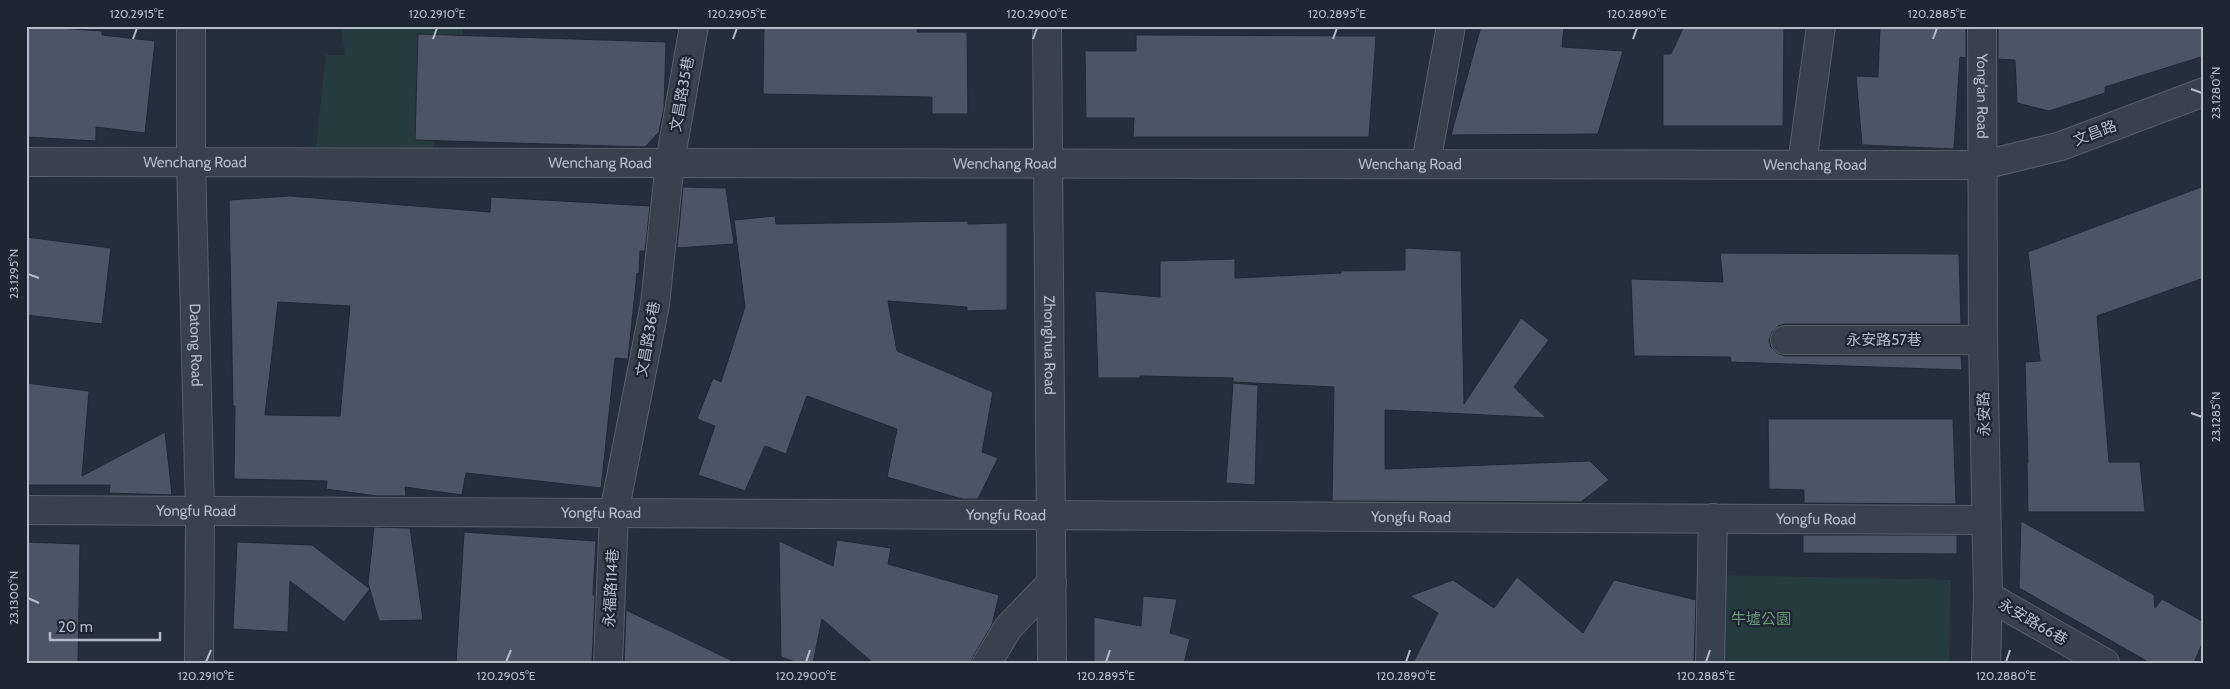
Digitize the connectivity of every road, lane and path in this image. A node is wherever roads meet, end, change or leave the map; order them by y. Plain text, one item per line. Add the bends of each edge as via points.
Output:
1 (191, 26) edge
2 (694, 26) edge
3 (1047, 26) edge
4 (1451, 26) edge
5 (1822, 26) edge
6 (1982, 26) edge
7 (2204, 92) edge
8 (26, 162) edge
9 (191, 162) junction
10 (670, 162) junction
11 (1048, 163) junction
12 (1426, 163) junction
13 (1802, 164) junction
14 (1983, 165) junction
15 (1785, 340) dead end
16 (1983, 340) junction
17 (26, 510) edge
18 (200, 511) junction
19 (614, 513) junction
20 (1051, 515) junction
21 (1712, 518) junction
22 (1986, 520) junction
23 (1052, 582) junction
24 (1988, 596) junction
25 (199, 663) edge
26 (608, 663) edge
27 (987, 663) edge
28 (1052, 663) edge
29 (1710, 663) edge
30 (1986, 663) edge
31 (2105, 663) edge

1 - 9 street, Datong Road
2 - 10 street, 文昌路35巷
3 - 11 street, Zhonghua Road
4 - 12 street
5 - 13 street
6 - 14 street, Yong'an Road
7 - 14 street, 文昌路 via 2061,146
8 - 9 street, Wenchang Road
9 - 10 street, Wenchang Road
9 - 18 street, Datong Road
10 - 11 street, Wenchang Road
10 - 19 street, 文昌路36巷 via 655,304
11 - 12 street, Wenchang Road
11 - 20 street, Zhonghua Road
12 - 13 street, Wenchang Road
13 - 14 street, Wenchang Road
14 - 16 street, 永安路
15 - 16 street, 永安路57巷
16 - 22 street, 永安路
17 - 18 street, Yongfu Road
18 - 19 street, Yongfu Road
18 - 25 street, Datong Road
19 - 20 street, Yongfu Road
19 - 26 street, 永福路114巷
20 - 21 street, Yongfu Road
20 - 23 street, Zhonghua Road
21 - 22 street, Yongfu Road
21 - 29 street
22 - 24 street, 永安路
23 - 27 street via 1008,628
23 - 28 street, Zhonghua Road
24 - 30 street, 永安路
24 - 31 street, 永安路66巷

